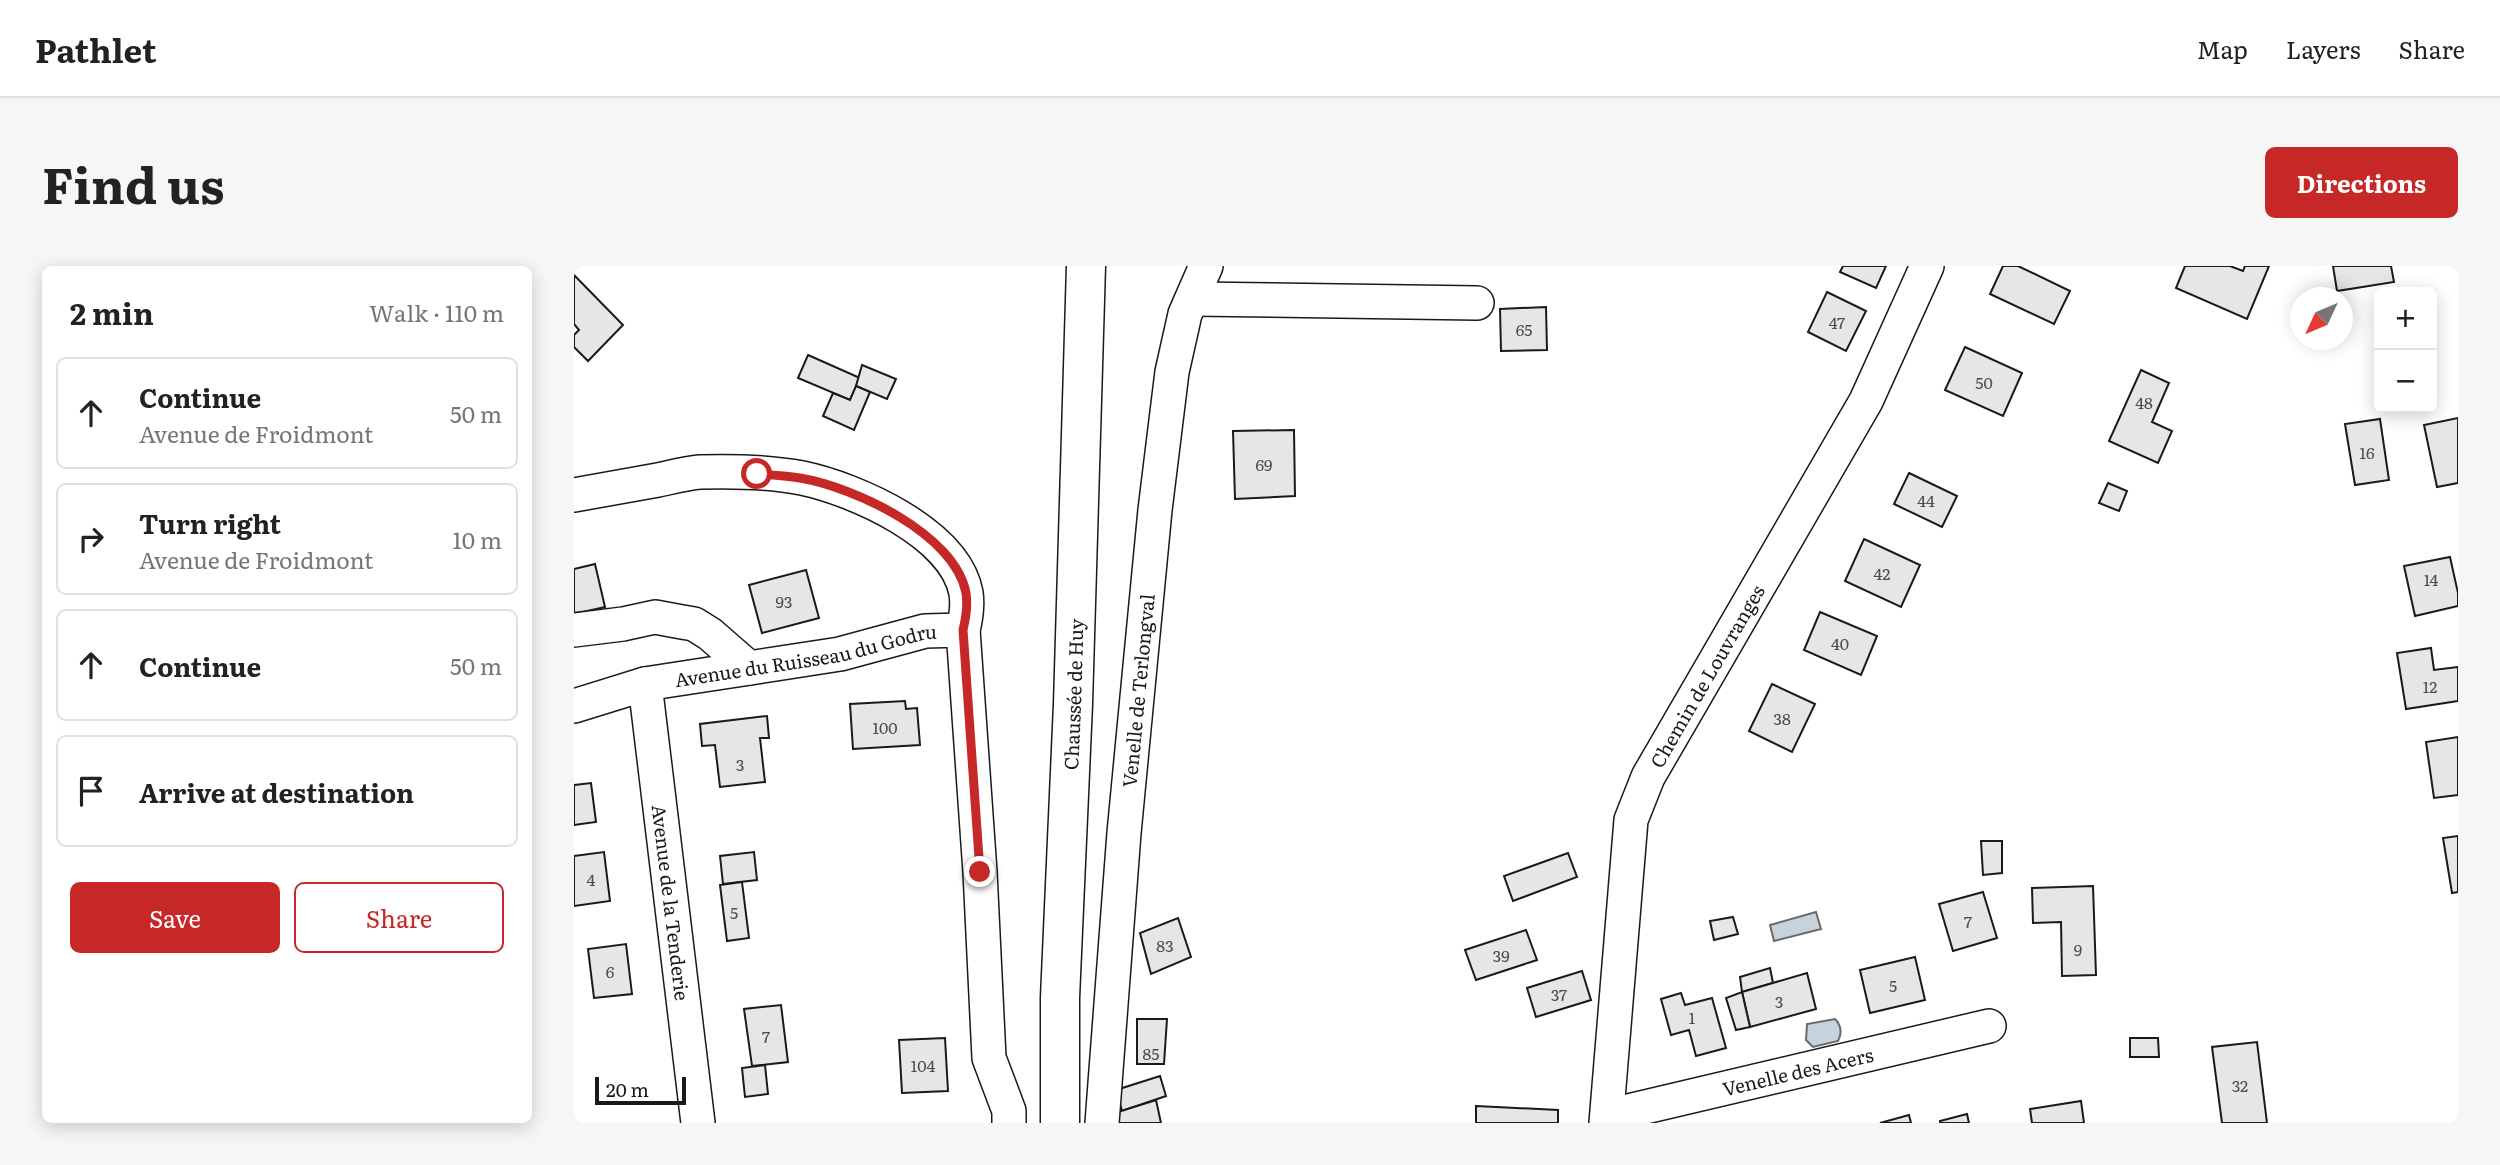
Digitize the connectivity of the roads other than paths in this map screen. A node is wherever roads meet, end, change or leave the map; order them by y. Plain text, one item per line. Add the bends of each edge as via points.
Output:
1 (1086, 266) edge
2 (1206, 266) edge
3 (1927, 266) edge
4 (1193, 299) junction
5 (1477, 303) dead end
6 (574, 495) edge
7 (574, 630) edge
8 (963, 630) junction
9 (750, 668) junction
10 (646, 684) junction
11 (574, 706) edge
12 (1989, 1026) dead end
13 (1607, 1120) edge
14 (698, 1123) edge
15 (1009, 1123) edge
16 (1060, 1123) edge
17 (1102, 1123) edge

1 - 16 main road, Chaussée de Huy via 1060,998
2 - 4 street, Venelle de Terlongval
3 - 13 street, Chemin de Louvranges via 1866,401 1648,777 1631,820
4 - 5 street
4 - 17 street, Venelle de Terlongval via 1185,314 1172,372 1155,510
6 - 8 street via 698,472 802,478 836,488 901,518 946,555 966,592
7 - 9 street via 655,617 694,624
8 - 9 street, Avenue du Ruisseau du Godru via 925,631 839,654
8 - 15 street, Avenue du Ruisseau du Godru via 989,1058 1009,1111
9 - 10 street, Avenue du Ruisseau du Godru
10 - 11 street, Avenue du Ruisseau du Godru
10 - 14 street, Avenue de la Tenderie
12 - 13 street, Venelle des Acers

